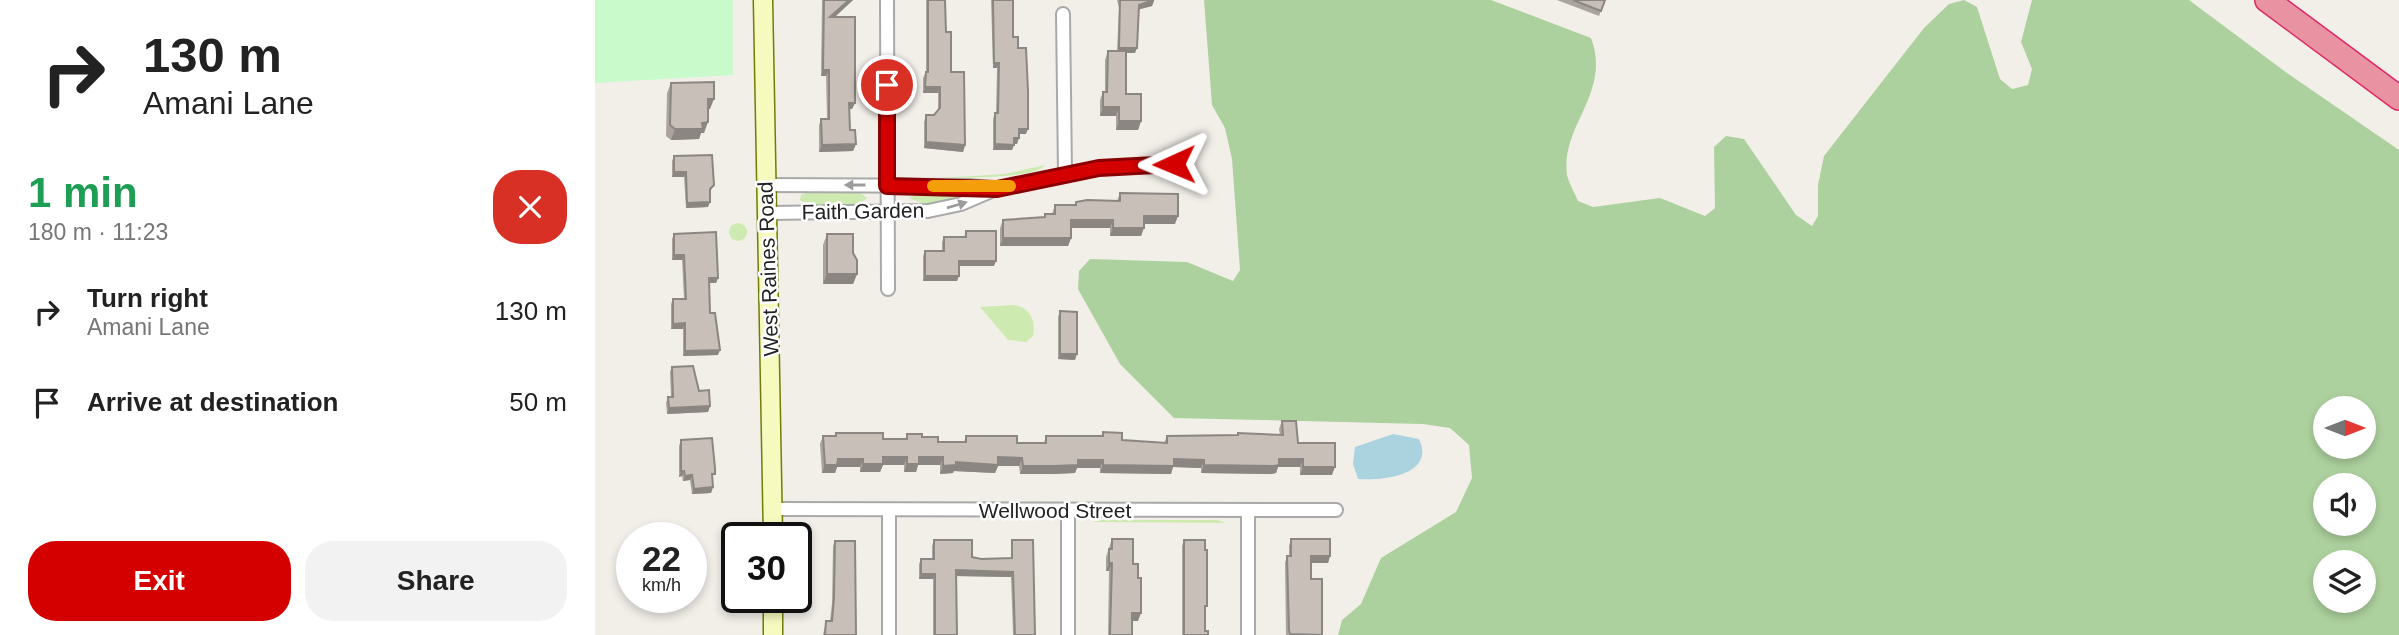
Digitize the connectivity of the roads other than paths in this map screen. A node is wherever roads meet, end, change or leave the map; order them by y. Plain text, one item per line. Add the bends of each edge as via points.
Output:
1 (763, 0) edge
2 (887, 0) edge
3 (2267, 0) edge
4 (1063, 14) dead end
5 (2399, 98) edge
6 (1174, 164) dead end
7 (1065, 173) junction
8 (766, 185) junction
9 (887, 186) junction
10 (997, 189) junction
11 (888, 212) junction
12 (767, 213) junction
13 (888, 289) dead end
14 (773, 509) junction
15 (889, 510) junction
16 (1068, 510) junction
17 (1248, 510) junction
18 (1336, 510) dead end
19 (773, 522) edge
20 (773, 613) edge
21 (773, 635) edge
22 (889, 635) edge
23 (1068, 635) edge
24 (1248, 635) edge

1 - 8 main road, West Raines Road
2 - 9 street
3 - 5 highway
4 - 7 street
6 - 7 street, Faith Garden
7 - 10 street, Faith Garden
9 -> 8 street, Faith Garden
8 - 12 main road, West Raines Road
9 - 10 street, Faith Garden
9 - 11 street
11 -> 10 street, Faith Garden via 940,210
11 - 12 street, Faith Garden
11 - 13 street
12 - 14 main road, West Raines Road
14 - 15 street, Wellwood Street
14 - 19 main road, West Raines Road
15 - 16 street, Wellwood Street
15 - 22 street
16 - 17 street, Wellwood Street
16 - 23 street
17 - 18 street, Wellwood Street
17 - 24 street
20 - 21 main road

